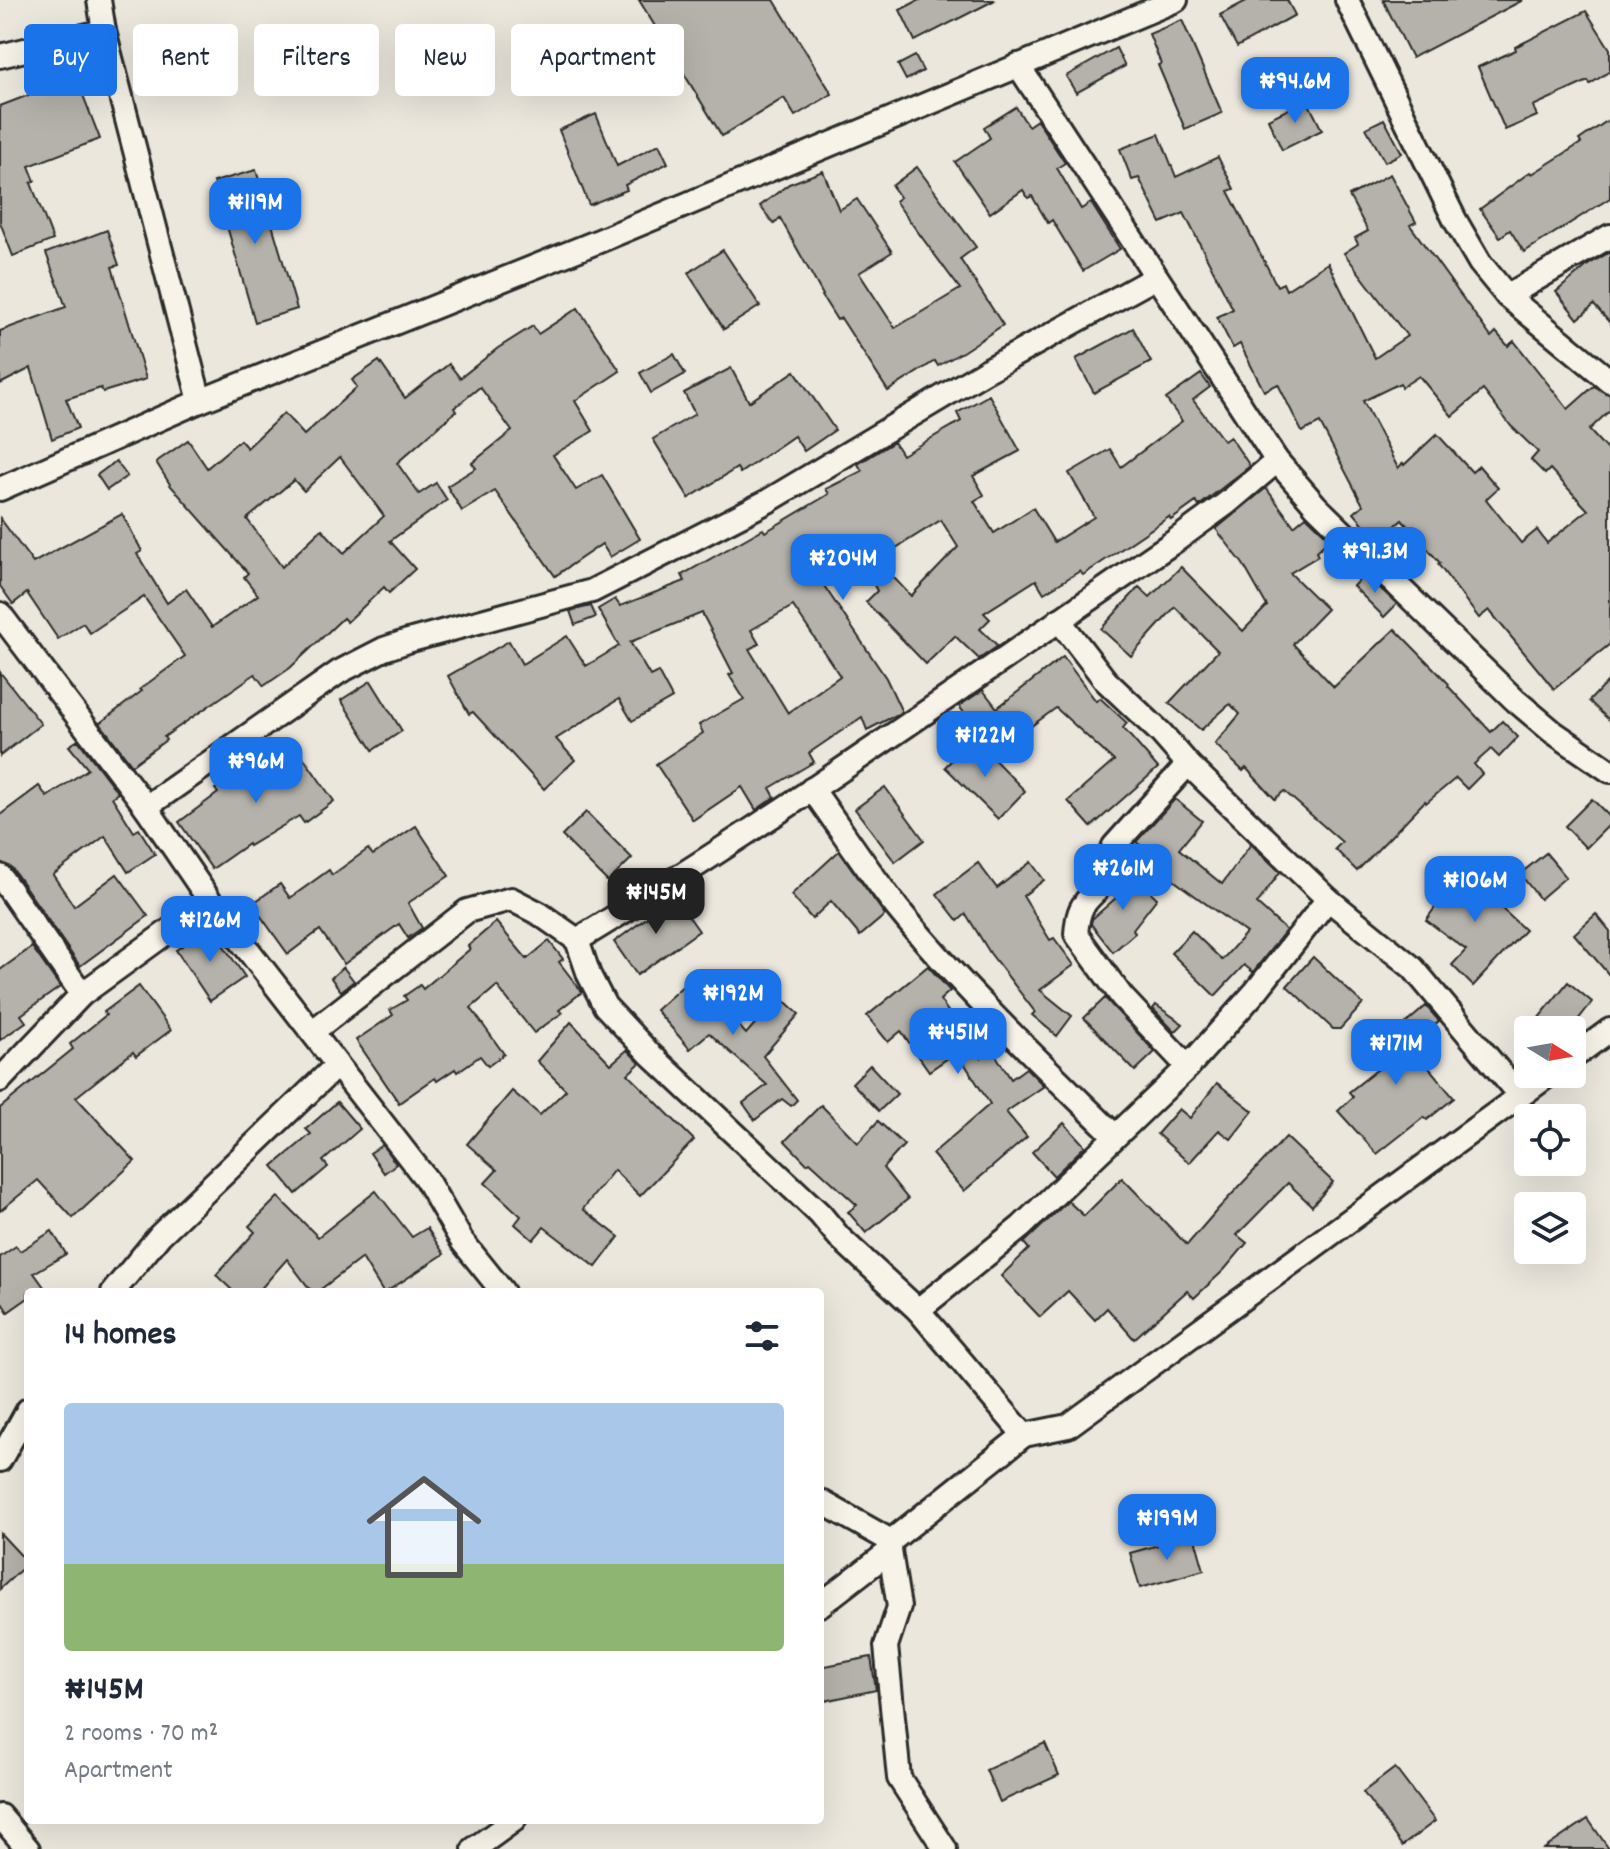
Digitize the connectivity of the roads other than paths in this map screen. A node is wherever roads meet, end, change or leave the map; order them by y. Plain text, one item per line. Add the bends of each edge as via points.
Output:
1 (99, 0) edge
2 (1176, 0) edge
3 (1347, 0) edge
4 (103, 24) edge
5 (24, 50) edge
6 (0, 56) edge
7 (1018, 65) junction
8 (117, 81) edge
9 (1610, 236) edge
10 (1156, 277) junction
11 (1507, 296) junction
12 (1610, 381) edge
13 (200, 401) junction
14 (1277, 461) junction
15 (0, 489) edge
16 (0, 614) edge
17 (1059, 620) junction
18 (1188, 764) junction
19 (1610, 771) edge
20 (812, 789) junction
21 (146, 807) junction
22 (0, 876) edge
23 (1328, 899) junction
24 (210, 901) junction
25 (577, 940) junction
26 (82, 994) junction
27 (1610, 1030) edge
28 (312, 1032) junction
29 (1586, 1048) edge
30 (337, 1065) junction
31 (1188, 1067) junction
32 (0, 1080) edge
33 (1531, 1088) edge
34 (1520, 1096) junction
35 (1114, 1135) junction
36 (116, 1288) edge
37 (500, 1288) edge
38 (918, 1310) junction
39 (24, 1417) edge
40 (1024, 1435) junction
41 (0, 1460) edge
42 (824, 1504) edge
43 (891, 1546) junction
44 (824, 1602) edge
45 (508, 1824) edge
46 (474, 1849) edge
47 (945, 1849) edge

1 - 4 street
2 - 7 street
3 - 11 street via 1455,220
5 - 6 street
7 - 10 street
7 - 13 street
8 - 13 street
9 - 11 street
10 - 14 street
10 - 21 street via 768,501 592,591 408,641 350,666
11 - 12 street
13 - 15 street
14 - 17 street via 1175,541
14 - 19 street via 1316,506 1515,700
16 - 21 street
17 - 18 street via 1106,681
17 - 20 street
18 - 23 street
18 - 31 street via 1114,846 1104,879 1084,904 1076,934 1122,997
20 - 25 street
20 - 35 street via 944,962
21 - 24 street
22 - 26 street
23 - 31 street
23 - 34 street via 1413,968
24 - 26 street
24 - 28 street
25 - 28 street via 511,899 467,911
25 - 38 street via 605,1006
26 - 32 street
27 - 29 street
28 - 30 street
30 - 36 street via 160,1235
30 - 37 street via 426,1179 462,1241
31 - 35 street
33 - 34 street
34 - 40 street via 1068,1426
35 - 38 street via 1021,1227
38 - 40 street
39 - 41 street
40 - 43 street
42 - 43 street
43 - 44 street
43 - 47 street via 899,1607 886,1646 899,1778
45 - 46 street

